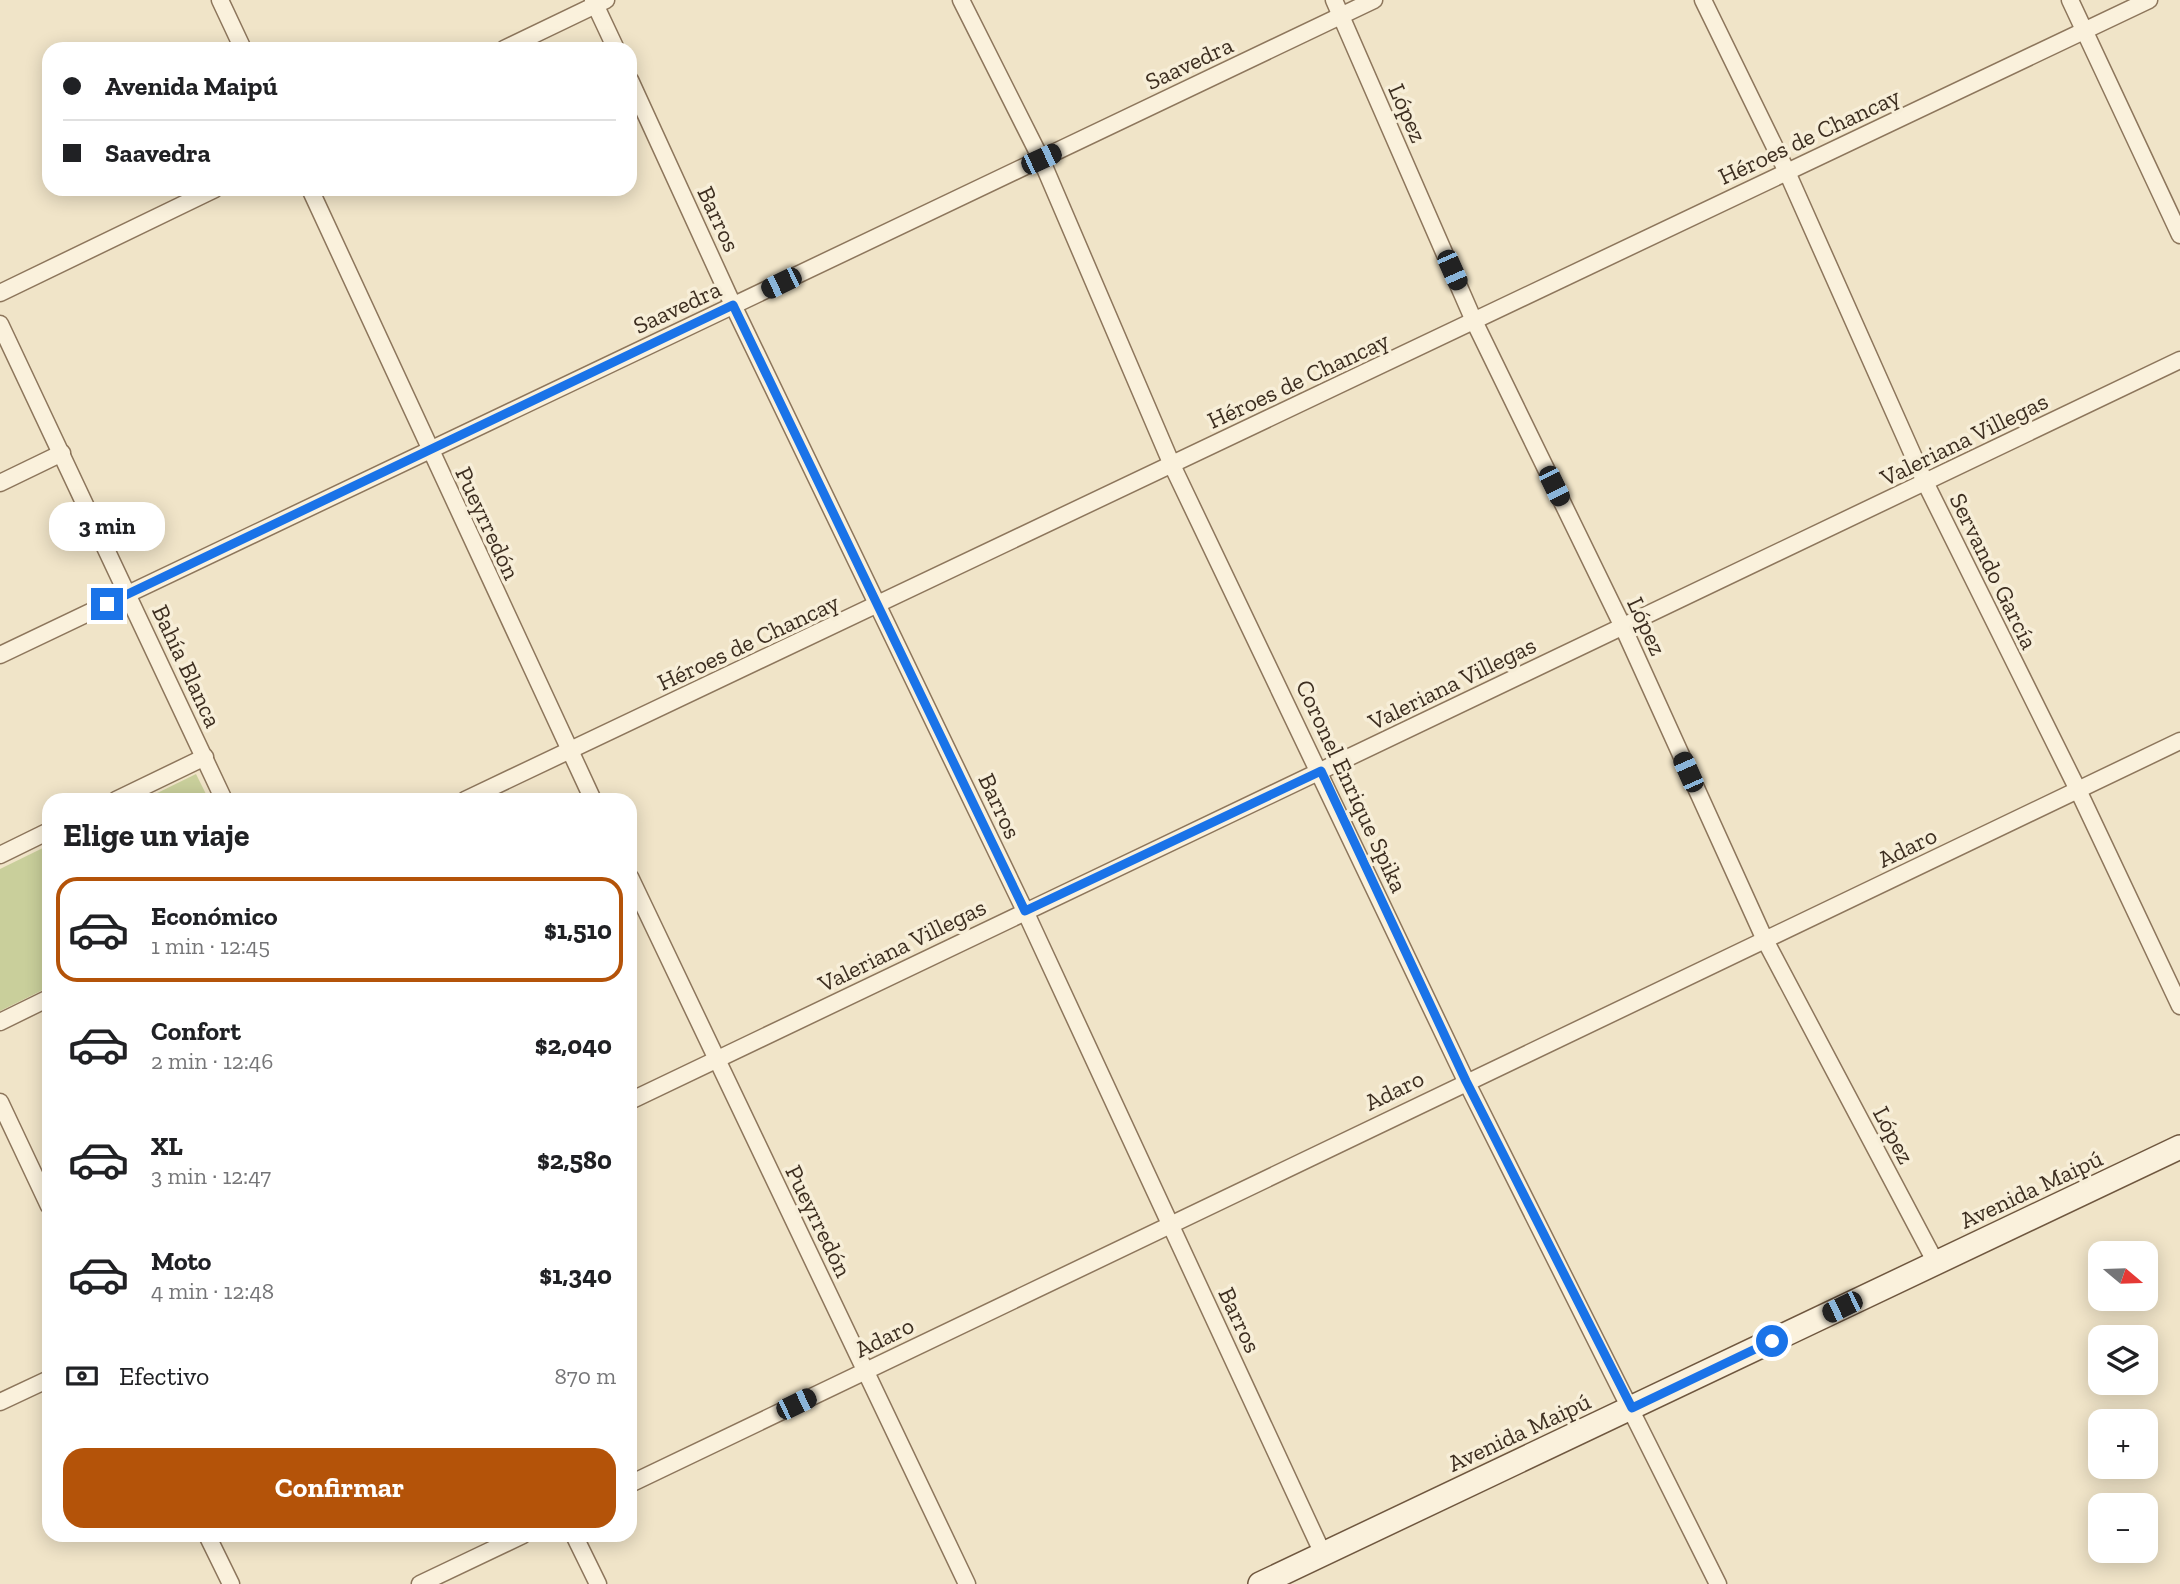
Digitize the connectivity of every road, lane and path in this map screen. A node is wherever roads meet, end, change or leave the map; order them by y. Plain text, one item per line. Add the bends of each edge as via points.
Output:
1 (220, 0) edge
2 (961, 0) edge
3 (1334, 0) edge
4 (1374, 0) edge
5 (1703, 0) edge
6 (2070, 0) edge
7 (2149, 0) edge
8 (598, 2) edge
9 (1341, 16) junction
10 (2084, 31) junction
11 (240, 42) edge
12 (518, 42) edge
13 (613, 42) edge
14 (637, 95) edge
15 (1041, 159) junction
16 (1787, 172) junction
17 (201, 196) edge
18 (313, 196) edge
19 (2180, 235) edge
20 (0, 293) edge
21 (733, 305) junction
22 (1474, 321) junction
23 (0, 324) edge
24 (2180, 360) edge
25 (429, 450) junction
26 (62, 453) junction
27 (1172, 465) junction
28 (1924, 482) junction
29 (0, 484) edge
30 (129, 594) junction
31 (880, 605) junction
32 (1623, 627) junction
33 (0, 655) edge
34 (2180, 741) edge
35 (571, 752) junction
36 (205, 757) junction
37 (1321, 771) junction
38 (2078, 790) junction
39 (130, 793) edge
40 (221, 793) edge
41 (480, 793) edge
42 (590, 793) edge
43 (42, 834) edge
44 (0, 855) edge
45 (637, 892) edge
46 (1025, 911) junction
47 (1765, 940) junction
48 (42, 1001) edge
49 (2180, 1006) edge
50 (0, 1022) edge
51 (716, 1060) junction
52 (1466, 1081) junction
53 (637, 1098) edge
54 (0, 1102) edge
55 (2180, 1147) edge
56 (42, 1191) edge
57 (1170, 1223) junction
58 (1936, 1263) junction
59 (867, 1370) junction
60 (42, 1382) edge
61 (0, 1402) edge
62 (1632, 1408) junction
63 (637, 1480) edge
64 (210, 1542) edge
65 (508, 1542) edge
66 (577, 1542) edge
67 (1323, 1554) junction
68 (231, 1584) edge
69 (420, 1584) edge
70 (598, 1584) edge
71 (967, 1584) edge
72 (1261, 1584) edge
73 (1718, 1584) edge

1 - 11 street
2 - 15 street, Coronel Enrique Spika
3 - 9 street, López
4 - 9 street, Saavedra
5 - 16 street, Servando García
6 - 10 street
7 - 10 street, Héroes de Chancay
8 - 12 street
8 - 13 street
9 - 15 street, Saavedra
9 - 22 street, López
10 - 16 street, Héroes de Chancay
10 - 19 street
14 - 21 street, Barros
15 - 21 street, Saavedra
15 - 27 street, Coronel Enrique Spika
16 - 22 street, Héroes de Chancay
16 - 28 street, Servando García
17 - 20 street
18 - 25 street, Pueyrredón
21 - 25 street, Saavedra
21 - 31 street, Barros
22 - 27 street, Héroes de Chancay
22 - 32 street, López
23 - 26 street, Bahía Blanca
24 - 28 street, Valeriana Villegas
25 - 30 street, Saavedra
25 - 35 street, Pueyrredón
26 - 29 street
26 - 30 street, Bahía Blanca
27 - 31 street, Héroes de Chancay
27 - 37 street, Coronel Enrique Spika
28 - 32 street, Valeriana Villegas
28 - 38 street, Servando García
30 - 33 street, Saavedra
30 - 36 street, Bahía Blanca
31 - 35 street, Héroes de Chancay
31 - 46 street, Barros
32 - 37 street, Valeriana Villegas
32 - 47 street, López
34 - 38 street, Adaro
35 - 41 street, Héroes de Chancay
35 - 42 street, Pueyrredón
36 - 39 street
36 - 40 street, Bahía Blanca
37 - 46 street, Valeriana Villegas
37 - 52 street, Coronel Enrique Spika
38 - 47 street, Adaro
38 - 49 street, Servando García
43 - 44 street
45 - 51 street, Pueyrredón
46 - 51 street, Valeriana Villegas
46 - 57 street, Barros
47 - 52 street, Adaro
47 - 58 street, López
48 - 50 street
51 - 53 street, Valeriana Villegas
51 - 59 street, Pueyrredón
52 - 57 street, Adaro
52 - 62 street, Coronel Enrique Spika
54 - 56 street
55 - 58 main road, Avenida Maipú
57 - 59 street, Adaro
57 - 67 street, Barros
58 - 62 main road, Avenida Maipú
59 - 63 street, Adaro
59 - 71 street, Pueyrredón
60 - 61 street
62 - 67 main road, Avenida Maipú
62 - 73 street, Coronel Enrique Spika
64 - 68 street
65 - 69 street
66 - 70 street
67 - 72 main road, Avenida Maipú

